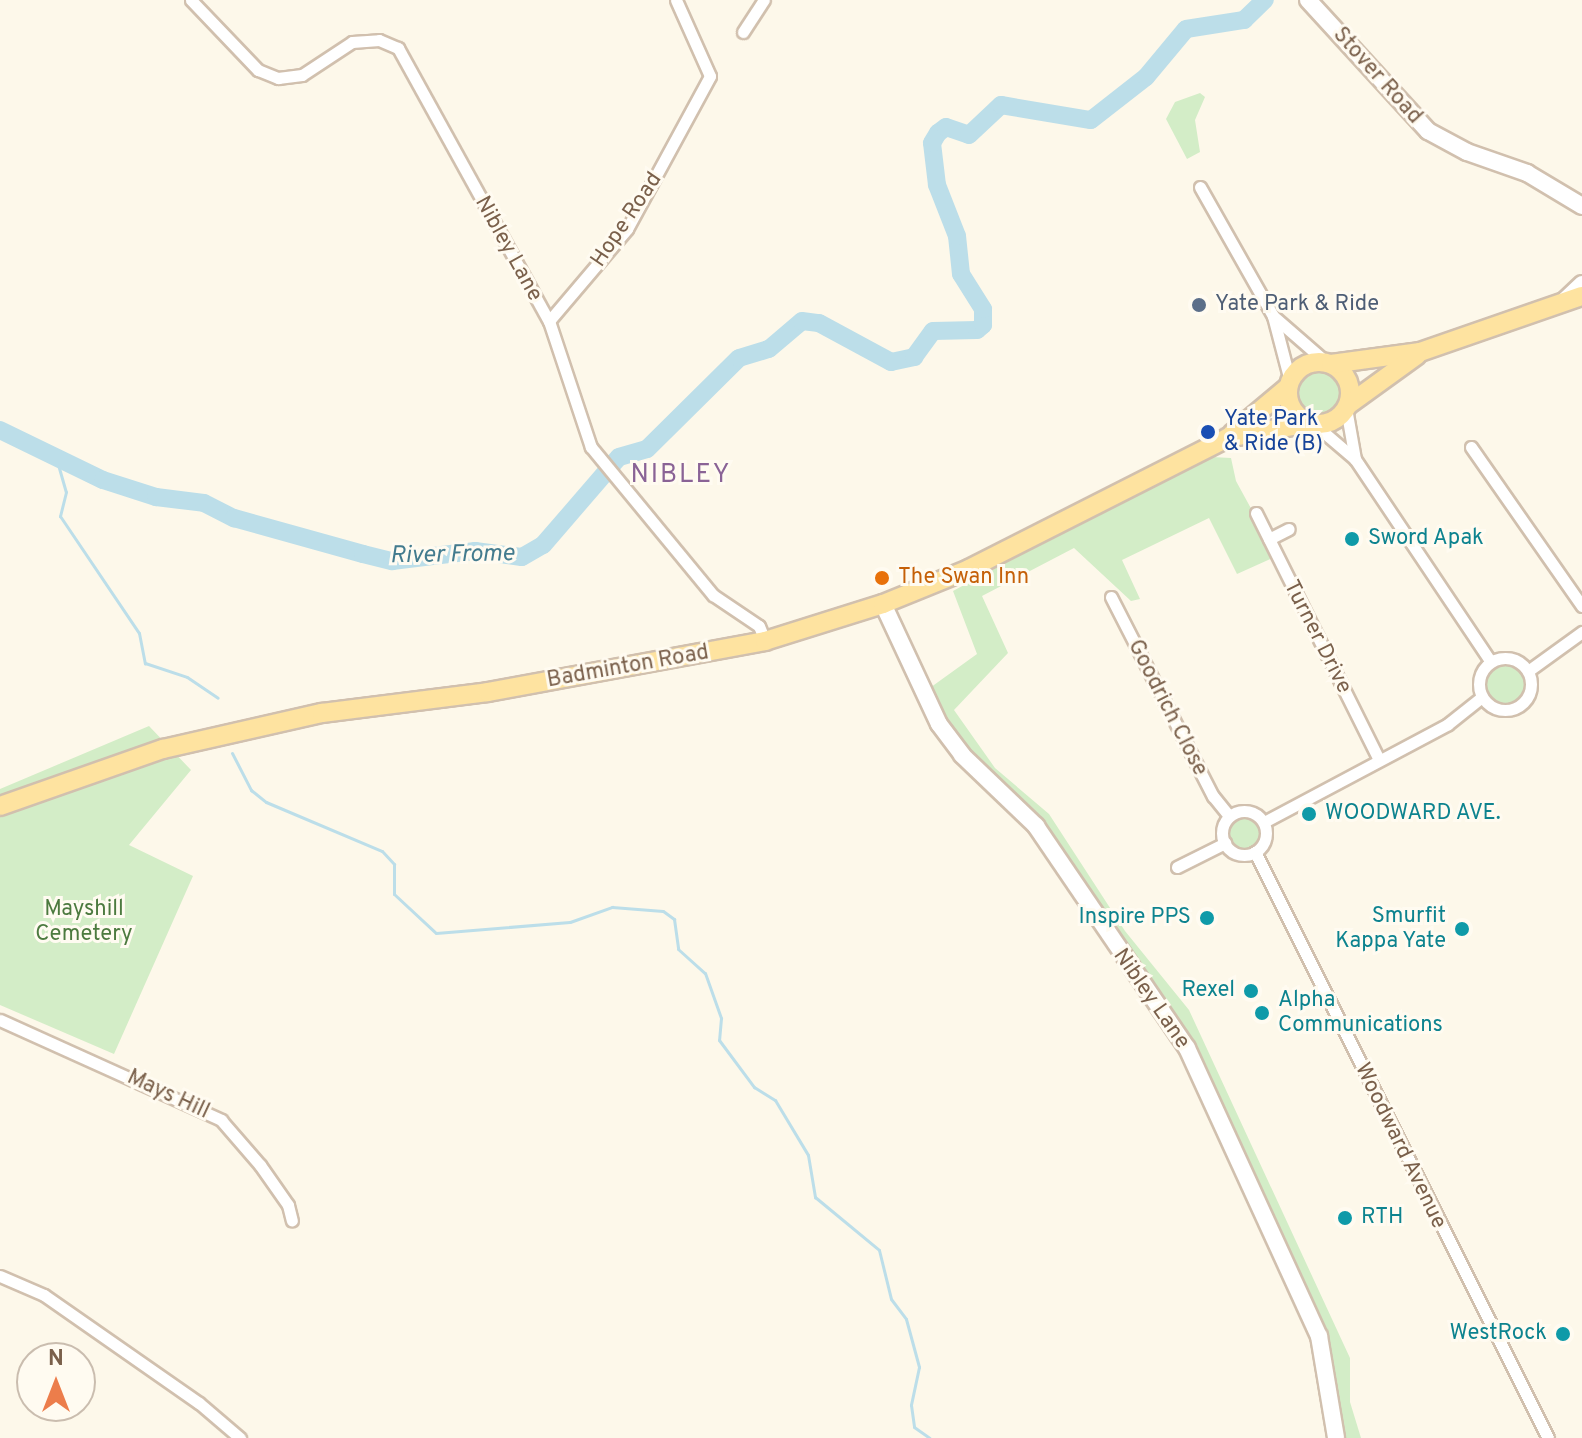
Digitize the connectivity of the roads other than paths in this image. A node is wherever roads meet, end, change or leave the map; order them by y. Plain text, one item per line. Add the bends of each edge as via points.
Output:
1 (191, 0) edge
2 (676, 0) edge
3 (764, 0) edge
4 (1308, 0) edge
5 (743, 32) dead end
6 (1200, 187) dead end
7 (1582, 206) edge
8 (1582, 284) edge
9 (1573, 299) edge
10 (1273, 316) junction
11 (549, 321) junction
12 (1420, 352) junction
13 (1329, 364) junction
14 (1289, 384) junction
15 (1347, 406) junction
16 (1312, 423) junction
17 (1227, 438) junction
18 (1471, 447) dead end
19 (1355, 459) junction
20 (1256, 513) dead end
21 (1289, 529) dead end
22 (1269, 539) junction
23 (1111, 597) dead end
24 (883, 604) junction
25 (1582, 606) edge
26 (1582, 632) edge
27 (765, 641) junction
28 (1491, 662) junction
29 (1528, 671) junction
30 (1482, 697) junction
31 (1379, 760) junction
32 (0, 806) edge
33 (1229, 816) junction
34 (1264, 822) junction
35 (1225, 843) junction
36 (1255, 852) junction
37 (1177, 867) dead end
38 (0, 1020) edge
39 (292, 1221) dead end
40 (0, 1276) edge
41 (240, 1438) edge
42 (1336, 1438) edge
43 (1548, 1438) edge

1 - 11 street, Nibley Lane via 258,70 278,78 302,75 352,42 379,40 398,48
2 - 11 street, Hope Road via 710,76 627,229
3 - 5 street
4 - 7 street, Stover Road via 1428,131 1467,152 1527,173
6 - 10 street
8 - 9 street
9 - 12 main road
10 - 13 street
10 - 14 street
11 - 27 street, Nibley Lane via 591,447 713,595 759,626
12 - 13 main road
12 - 15 main road
13 - 14 main road via 1309,363
13 - 15 main road via 1349,384
14 - 16 main road via 1292,409
14 - 17 main road, Badminton Road
15 - 16 main road via 1336,419
15 - 19 street
16 - 17 main road, Badminton Road
16 - 19 street
17 - 24 main road, Badminton Road via 969,569
18 - 25 street
19 - 28 street
20 - 22 street, Turner Drive
21 - 22 street
22 - 31 street, Turner Drive
23 - 33 street, Goodrich Close via 1213,796
24 - 27 main road, Badminton Road
24 - 42 street, Nibley Lane via 939,724 962,755 1036,826 1187,1048 1319,1336
26 - 29 street
27 - 32 main road, Badminton Road via 488,692 322,713 163,749
28 - 29 street via 1507,658
28 - 30 street via 1480,674
29 - 30 street via 1532,685 1521,706 1506,711
30 - 31 street via 1448,724
31 - 34 street
33 - 34 street via 1244,810
33 - 35 street via 1223,826
34 - 36 street via 1265,842
35 - 36 street via 1242,855
35 - 37 street
36 - 43 street, Woodward Avenue
38 - 39 street, Mays Hill via 221,1120 260,1165 288,1205
40 - 41 street via 44,1295 164,1377

